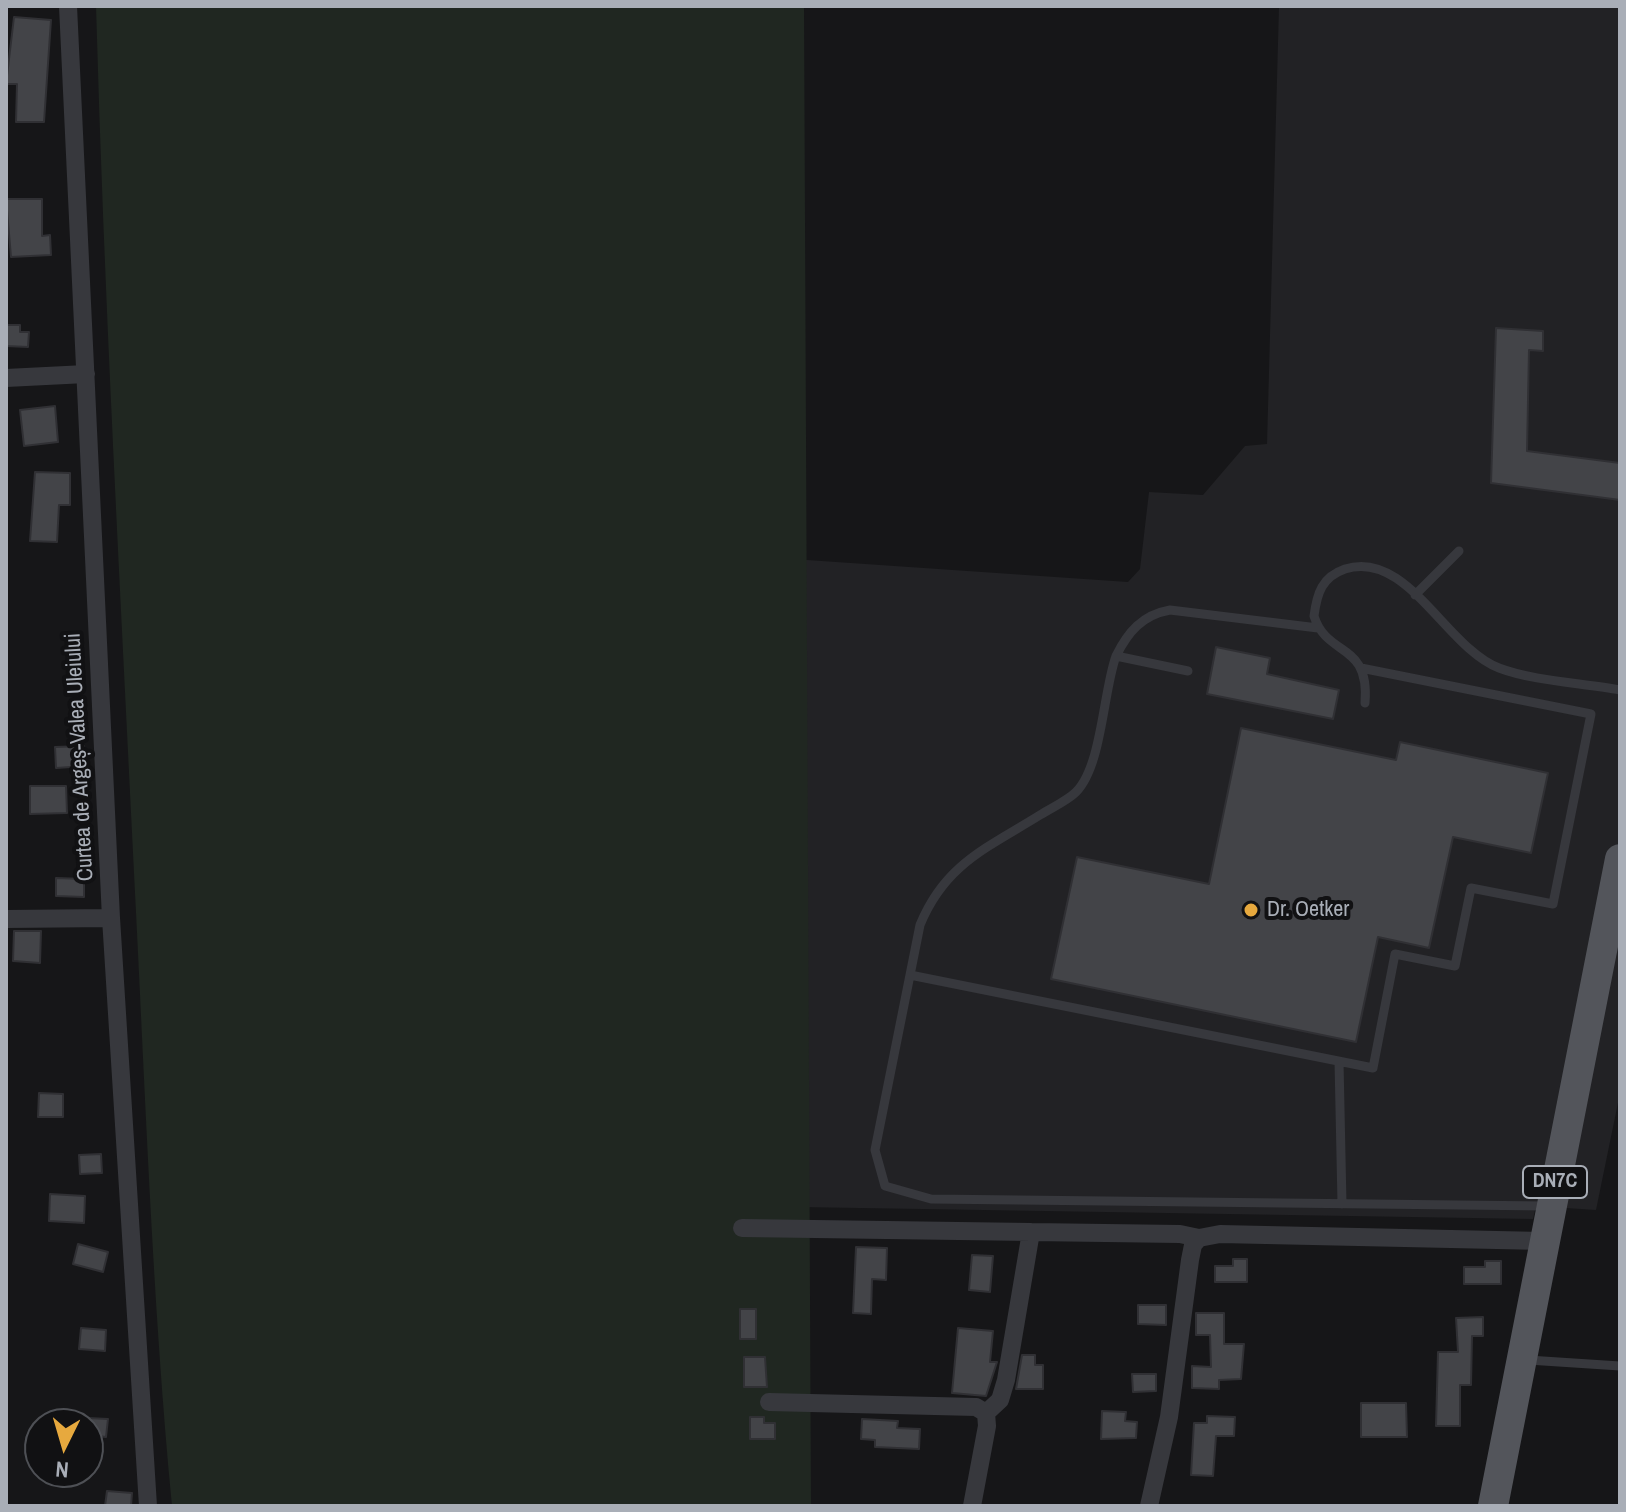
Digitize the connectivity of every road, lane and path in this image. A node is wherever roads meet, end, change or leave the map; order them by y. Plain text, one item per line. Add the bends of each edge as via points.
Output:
1 (68, 6) edge
2 (86, 374) junction
3 (6, 378) edge
4 (1459, 551) dead end
5 (1415, 595) junction
6 (1318, 628) junction
7 (1116, 656) junction
8 (1361, 668) junction
9 (1188, 671) dead end
10 (1620, 690) edge
11 (1365, 703) dead end
12 (1620, 859) edge
13 (111, 918) junction
14 (6, 919) edge
15 (910, 975) junction
16 (1339, 1061) junction
17 (1342, 1204) junction
18 (1550, 1206) junction
19 (742, 1228) dead end
20 (1031, 1232) junction
21 (1199, 1238) junction
22 (1543, 1241) junction
23 (1520, 1360) junction
24 (1620, 1366) edge
25 (769, 1402) dead end
26 (986, 1413) junction
27 (148, 1506) edge
28 (972, 1506) edge
29 (1149, 1506) edge
30 (1493, 1506) edge

1 - 2 street, Curtea de Argeș-Valea Uleiului
2 - 3 street
2 - 13 street, Curtea de Argeș-Valea Uleiului
4 - 5 lane
5 - 6 lane via 1388,572 1367,566 1334,573 1316,598
5 - 10 lane via 1498,667
6 - 7 lane via 1170,610 1150,614 1126,636
6 - 8 lane via 1352,653
7 - 9 lane
7 - 15 lane via 1091,768 1083,782 1075,793 952,873 932,896 920,925
8 - 11 lane
8 - 16 lane via 1591,714 1553,904 1471,888 1455,966 1395,954 1373,1068
12 - 18 main road, DN7C
13 - 14 street
13 - 27 street, Curtea de Argeș-Valea Uleiului
15 - 16 lane
15 - 17 lane via 875,1150 885,1186 931,1199
16 - 17 lane
17 - 18 lane
18 - 22 main road, DN7C
19 - 20 street
20 - 21 street
20 - 26 street via 1006,1380 1000,1400
21 - 22 street via 1220,1234
21 - 29 street via 1190,1260 1169,1417
22 - 23 main road, DN7C
23 - 24 lane
23 - 30 main road, DN7C
25 - 26 street via 976,1407
26 - 28 street

